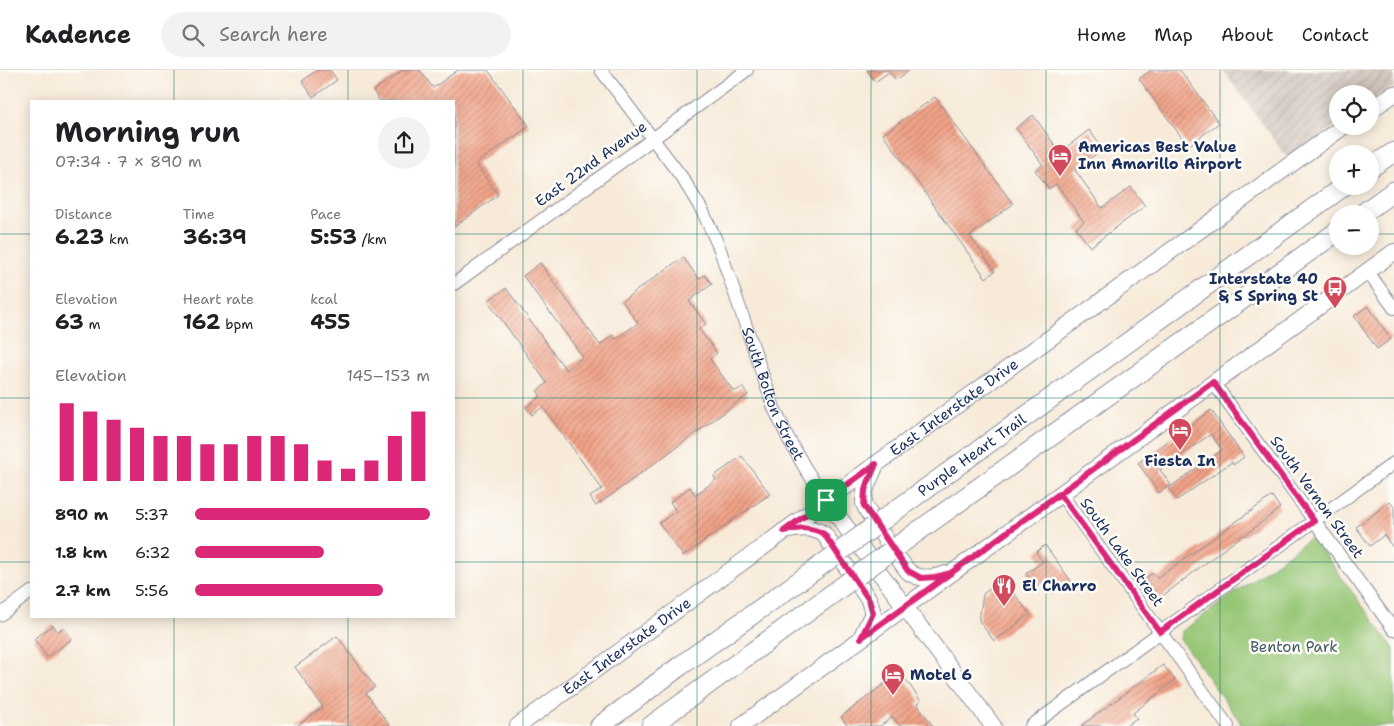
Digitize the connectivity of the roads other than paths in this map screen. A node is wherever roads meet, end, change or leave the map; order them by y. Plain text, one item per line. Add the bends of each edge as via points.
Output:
1 (601, 70) edge
2 (747, 70) edge
3 (1394, 94) edge
4 (1379, 104) edge
5 (1332, 135) edge
6 (652, 140) junction
7 (1394, 152) edge
8 (1379, 162) edge
9 (1394, 191) edge
10 (1332, 195) edge
11 (1394, 203) edge
12 (1375, 205) edge
13 (1379, 211) edge
14 (1329, 239) edge
15 (1394, 252) edge
16 (1367, 271) junction
17 (455, 283) edge
18 (1394, 308) edge
19 (1213, 382) junction
20 (1394, 463) edge
21 (876, 464) junction
22 (1060, 494) junction
23 (826, 500) junction
24 (1314, 521) junction
25 (784, 531) junction
26 (951, 573) junction
27 (30, 593) edge
28 (904, 607) junction
29 (0, 615) edge
30 (1394, 630) edge
31 (1160, 632) junction
32 (861, 638) junction
33 (518, 726) edge
34 (600, 726) edge
35 (651, 726) edge
36 (741, 726) edge
37 (993, 726) edge
38 (1031, 726) edge
39 (1228, 726) edge

1 - 6 street, South Bolton Street
2 - 6 street, East 22nd Avenue
3 - 4 main road
5 - 21 main road, East Interstate Drive
6 - 17 street, East 22nd Avenue
6 - 23 street, South Bolton Street via 683,179 703,212 719,247 774,408 792,446
7 - 8 highway
9 - 12 highway
10 - 34 highway, Purple Heart Trail, bridge
11 - 13 highway
14 - 35 highway, Purple Heart Trail, bridge
15 - 16 main road
16 - 18 street
16 - 19 main road
19 - 22 main road
19 - 24 street, South Vernon Street
20 - 24 street
21 - 23 main road, East Interstate Drive
21 - 26 main road via 865,490 864,506 908,571 921,578
22 - 26 main road
22 - 31 street, South Lake Street
23 - 25 main road, East Interstate Drive
23 - 28 main road, South Bolton Street
24 - 30 street, South Vernon Street
24 - 31 street
25 - 32 main road via 816,529 824,534 869,600 873,613
25 - 33 main road, East Interstate Drive
26 - 28 main road
27 - 29 street
28 - 32 main road
28 - 37 main road, South Bolton Street
31 - 38 street
31 - 39 street, South Lake Street
32 - 36 main road

